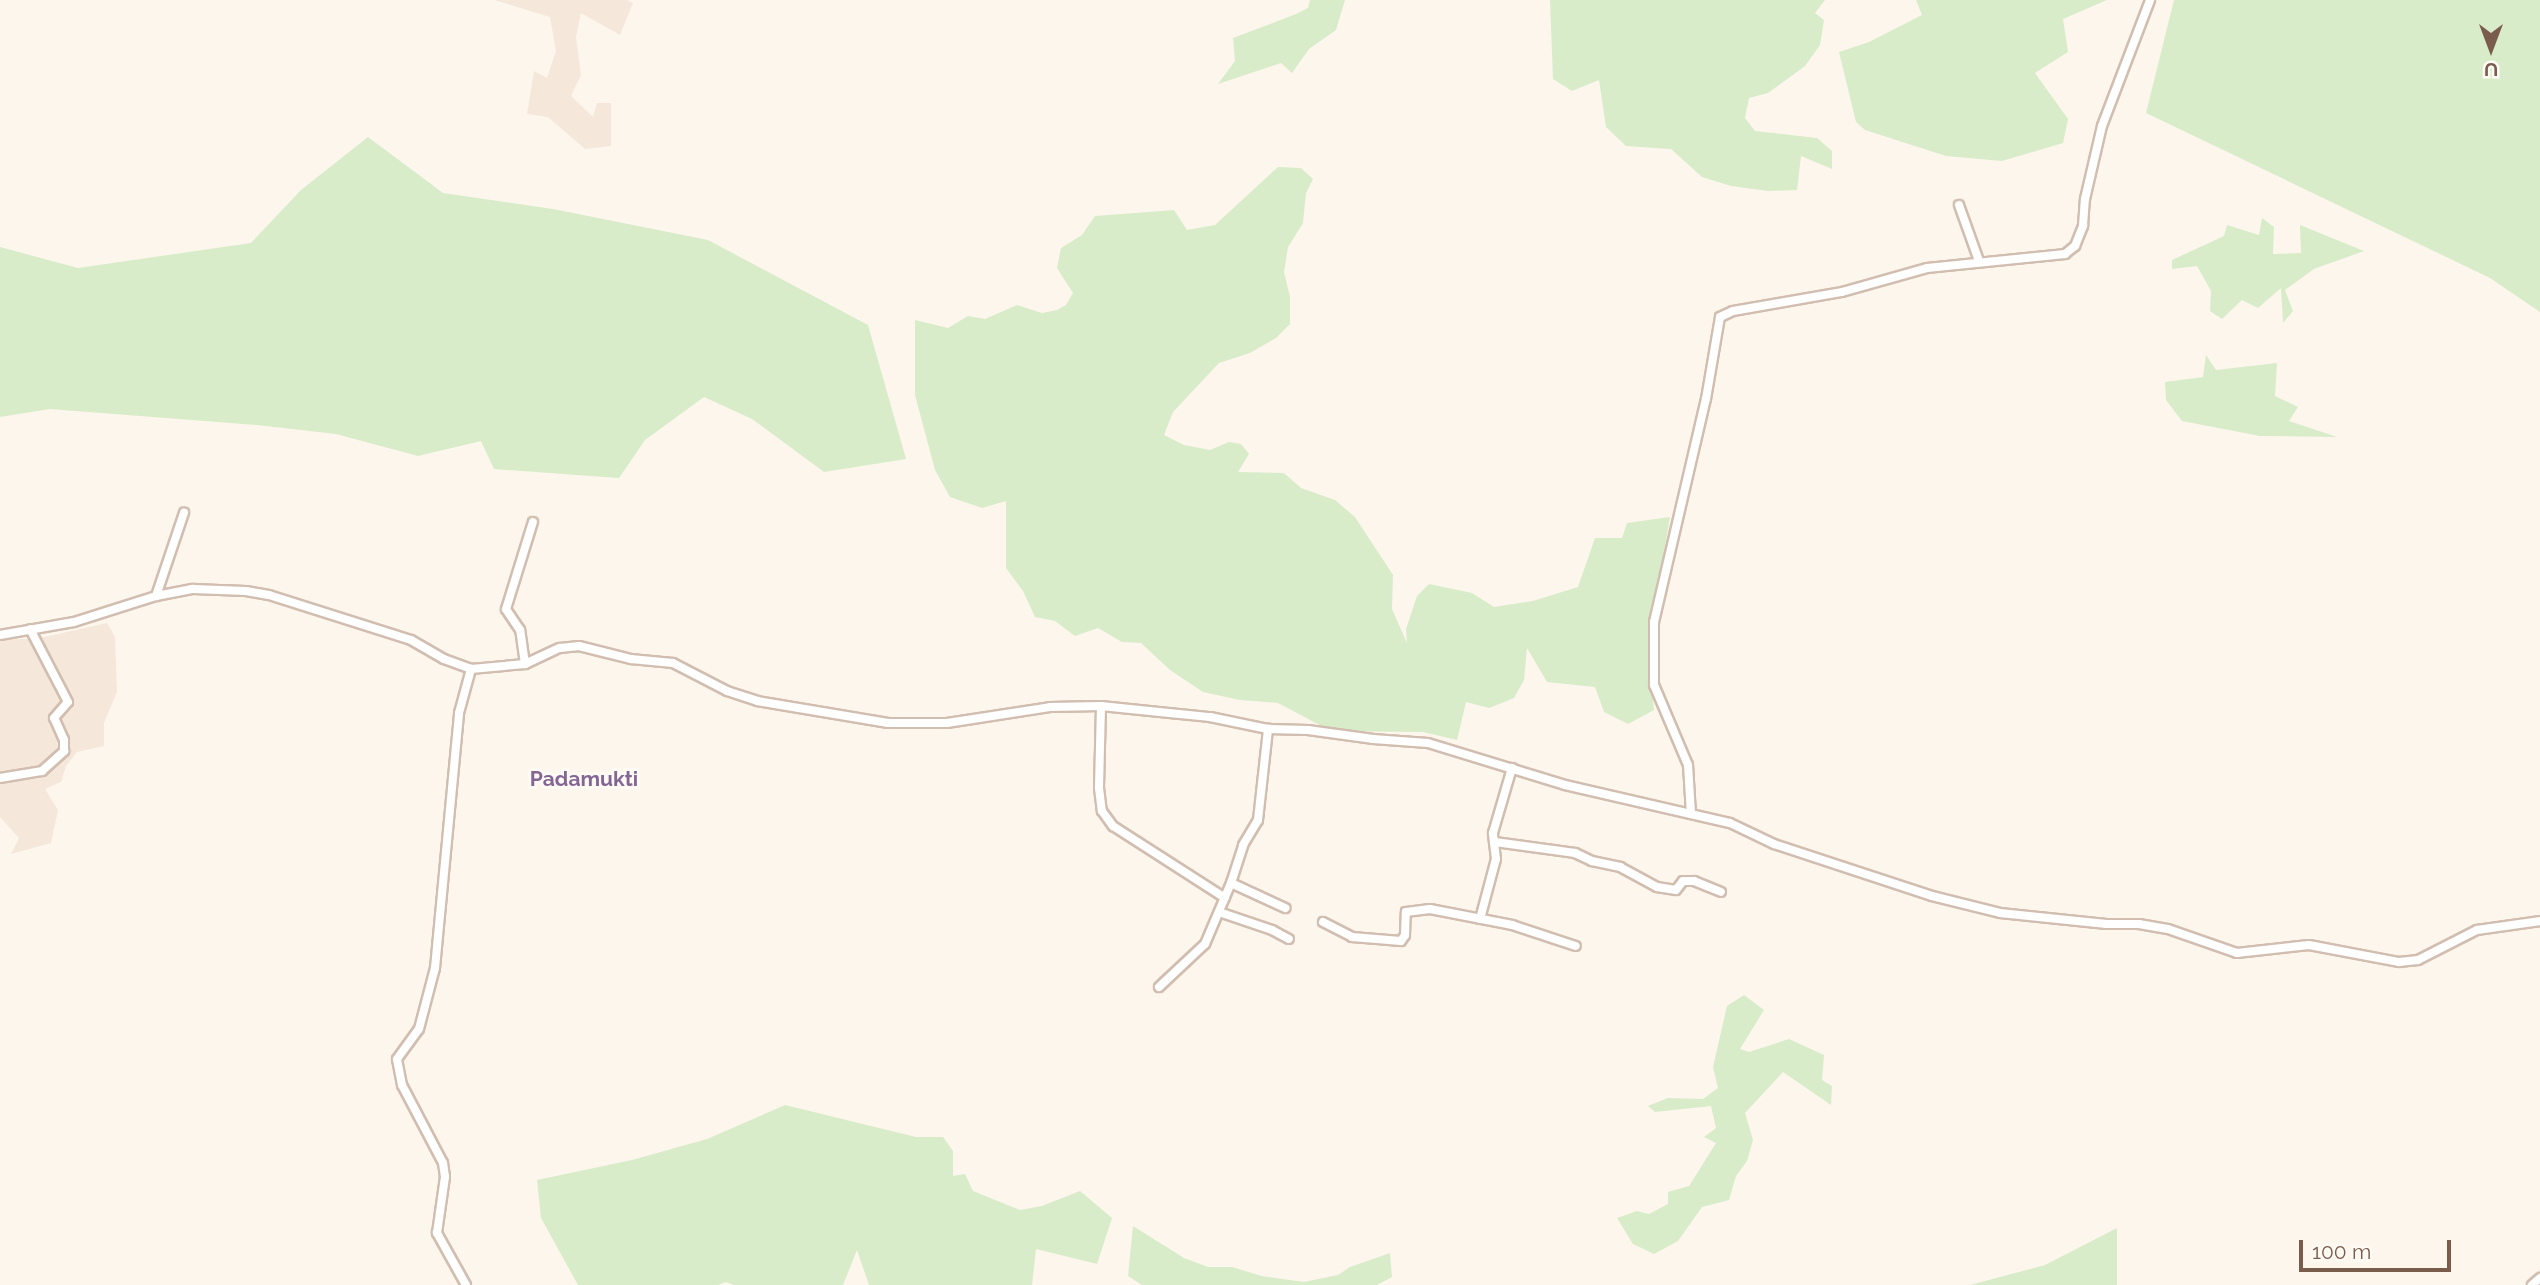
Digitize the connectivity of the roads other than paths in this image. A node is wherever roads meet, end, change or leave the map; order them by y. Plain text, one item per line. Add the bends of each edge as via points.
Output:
1 (2150, 0) edge
2 (1959, 205) dead end
3 (1979, 261) junction
4 (184, 513) dead end
5 (533, 522) dead end
6 (156, 596) junction
7 (30, 629) junction
8 (0, 635) edge
9 (525, 664) junction
10 (471, 669) junction
11 (1101, 706) junction
12 (1268, 729) junction
13 (1512, 768) junction
14 (0, 778) edge
15 (1691, 814) junction
16 (1495, 842) junction
17 (1231, 883) junction
18 (1721, 892) dead end
19 (1225, 898) junction
20 (1285, 908) dead end
21 (1219, 912) junction
22 (1480, 919) junction
23 (2540, 921) edge
24 (1322, 922) dead end
25 (1289, 939) dead end
26 (1576, 946) dead end
27 (1159, 987) dead end
28 (2540, 1278) edge
29 (466, 1285) edge
30 (2532, 1285) edge

1 - 3 street via 2102,126 2075,246 2065,254
2 - 3 street
3 - 15 street via 1927,268 1842,292 1720,317 1654,622 1654,685 1688,765
4 - 6 street
5 - 9 street via 506,609 520,630
6 - 7 street via 74,622
6 - 10 street via 206,588 269,595 411,640
7 - 8 street
7 - 14 street via 68,702 54,718 64,751 42,771
9 - 10 street
9 - 11 street via 560,648 579,646 631,659 673,663 757,701 888,723 947,723 1050,707
10 - 29 street via 459,713 435,968 419,1029 397,1059 402,1085 443,1163 437,1233
11 - 12 street via 1210,717
11 - 19 street via 1102,811 1113,826
12 - 13 street via 1428,743
12 - 17 street via 1258,820 1243,845
13 - 15 street
13 - 16 street via 1493,832
15 - 23 street via 1730,823 1855,872 2000,913 2139,923 2237,953 2309,945 2399,962 2418,960 2477,930
16 - 18 street via 1575,853 1620,867 1657,887 1675,890 1683,881 1694,881
16 - 22 street via 1496,859
17 - 19 street
17 - 20 street
19 - 21 street
21 - 25 street
21 - 27 street via 1203,947
22 - 24 street via 1430,909 1409,911 1401,942 1352,937
22 - 26 street
28 - 30 street

